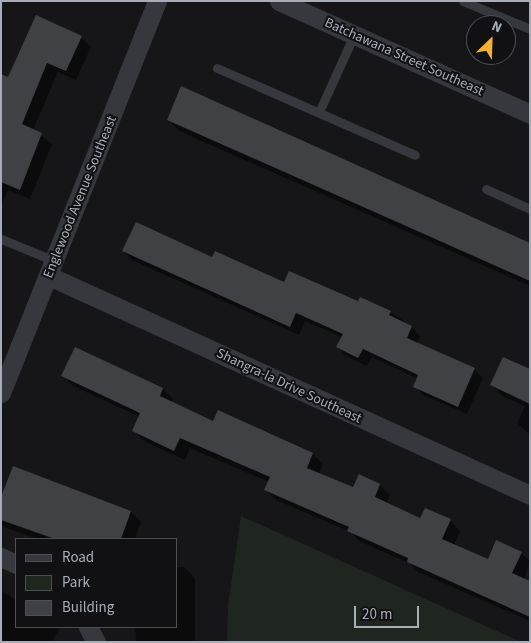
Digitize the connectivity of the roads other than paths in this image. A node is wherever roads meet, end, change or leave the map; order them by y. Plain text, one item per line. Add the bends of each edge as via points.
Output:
1 (157, 1) edge
2 (279, 1) edge
3 (464, 1) edge
4 (530, 29) edge
5 (354, 35) junction
6 (217, 68) dead end
7 (319, 112) junction
8 (530, 114) edge
9 (415, 155) dead end
10 (486, 189) dead end
11 (530, 208) edge
12 (1, 239) edge
13 (52, 268) junction
14 (1, 393) edge
15 (530, 495) edge
16 (1, 557) edge
17 (15, 564) edge
18 (89, 628) edge
19 (96, 642) edge

1 - 13 street, Englewood Avenue Southeast
2 - 5 street, Batchawana Street Southeast
3 - 4 lane
5 - 7 lane
5 - 8 street, Batchawana Street Southeast
6 - 7 lane
7 - 9 lane
10 - 11 lane
12 - 13 lane
13 - 14 street, Englewood Avenue Southeast
13 - 15 street, Shangra-la Drive Southeast
16 - 17 street
18 - 19 street

